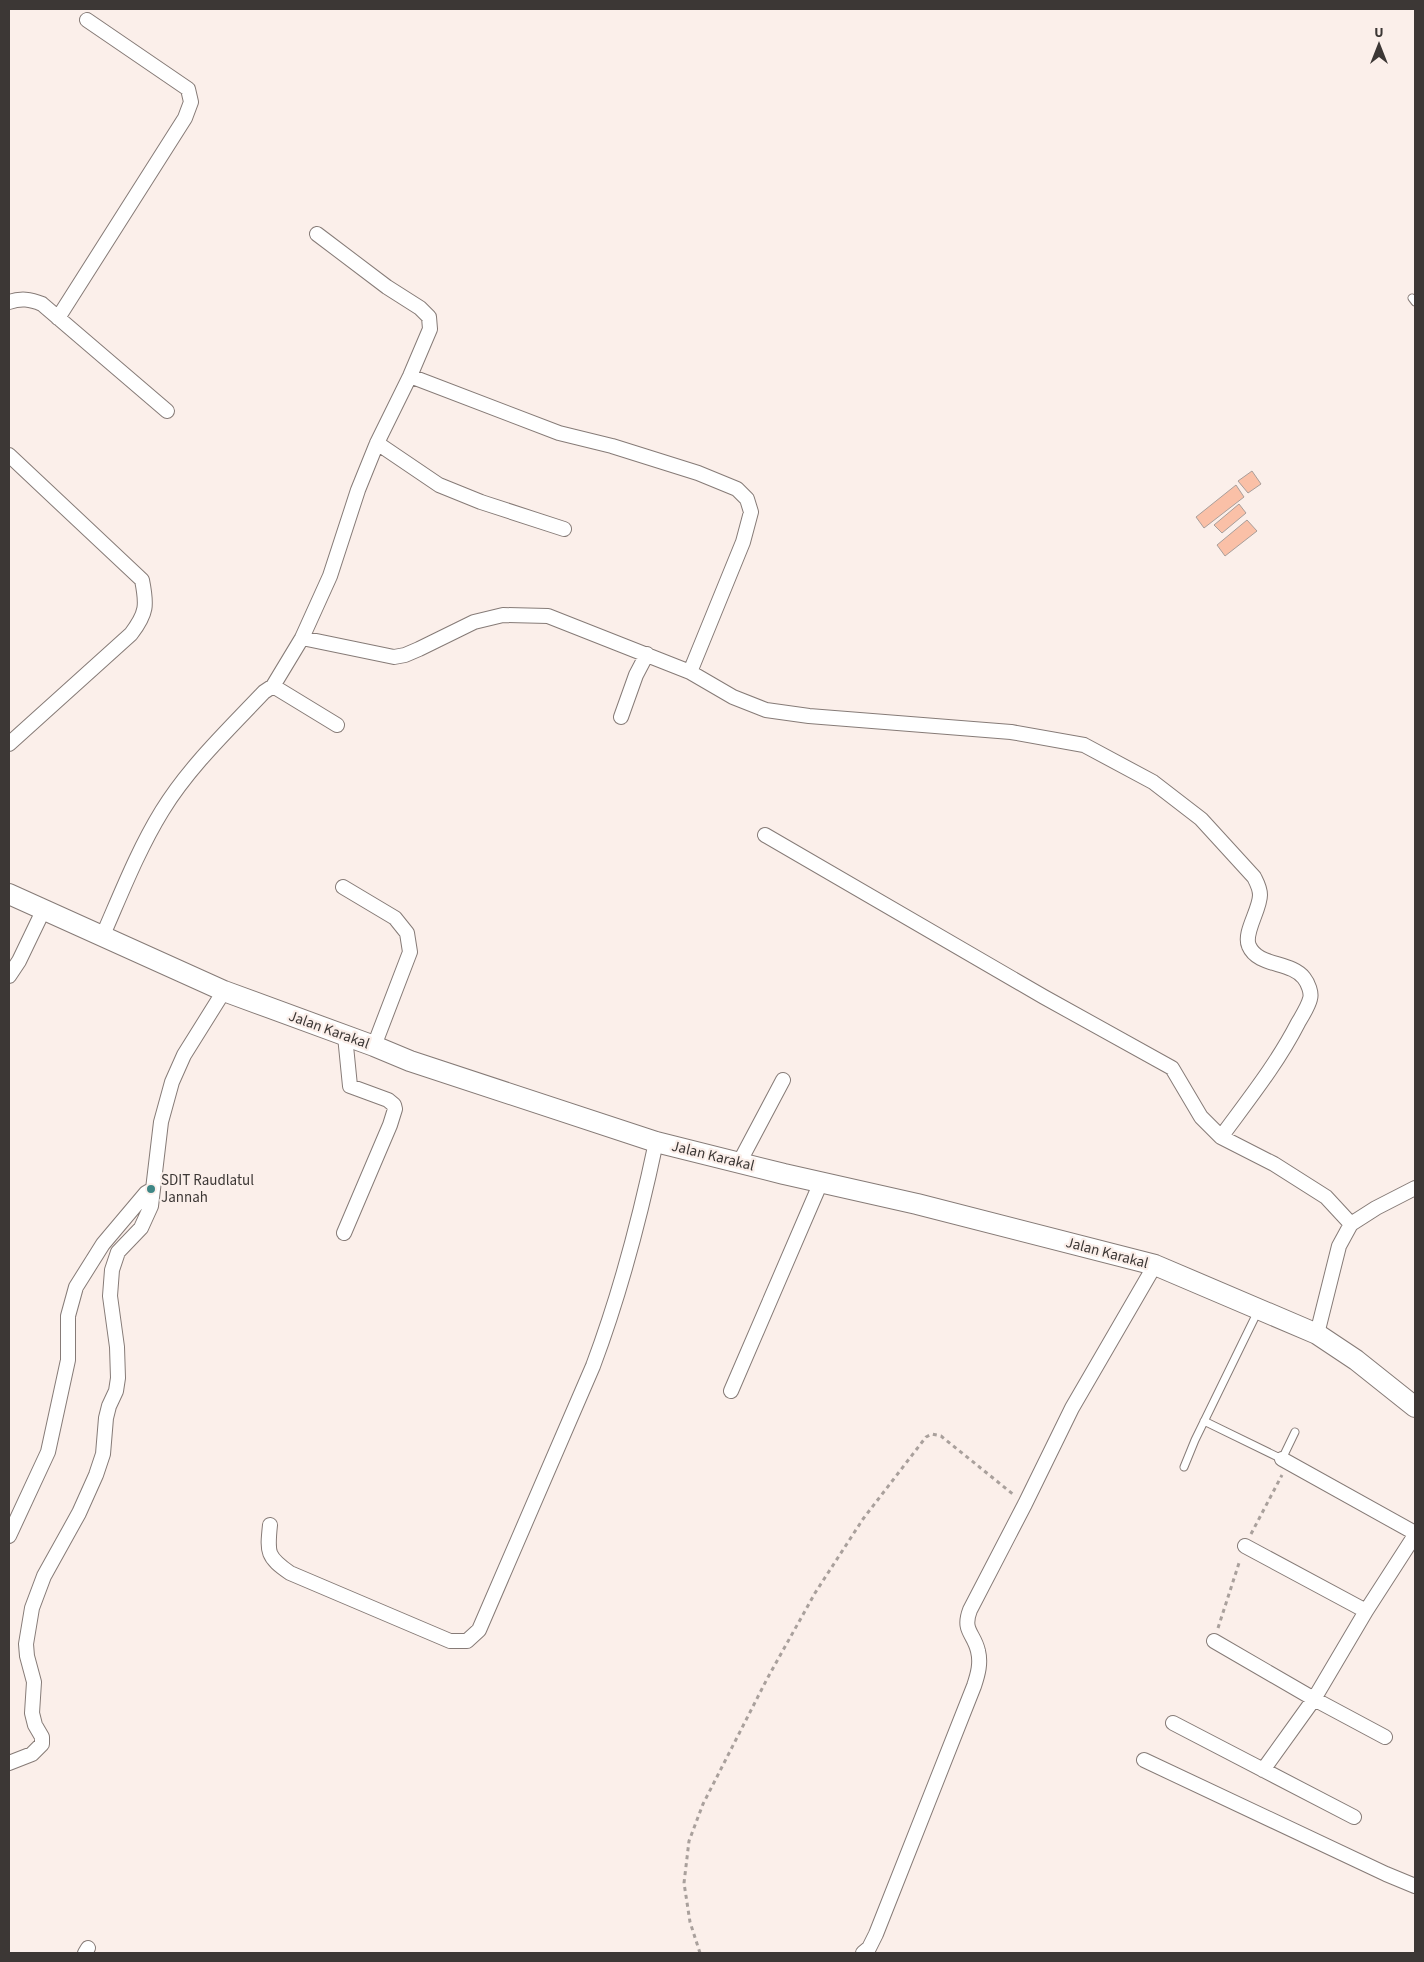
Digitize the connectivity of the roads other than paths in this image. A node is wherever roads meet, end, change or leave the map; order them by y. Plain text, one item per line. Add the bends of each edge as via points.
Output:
1 (87, 20) dead end
2 (317, 234) dead end
3 (9, 302) edge
4 (58, 318) junction
5 (410, 376) junction
6 (167, 411) dead end
7 (377, 443) junction
8 (9, 455) edge
9 (564, 529) dead end
10 (302, 638) junction
11 (647, 654) junction
12 (690, 672) junction
13 (273, 686) junction
14 (621, 717) dead end
15 (337, 726) dead end
16 (9, 744) edge
17 (765, 835) dead end
18 (342, 887) dead end
19 (9, 894) edge
20 (43, 911) junction
21 (102, 935) junction
22 (9, 976) edge
23 (224, 991) junction
24 (345, 1036) junction
25 (374, 1046) junction
26 (783, 1080) dead end
27 (1221, 1137) junction
28 (656, 1142) junction
29 (739, 1163) junction
30 (821, 1182) junction
31 (1415, 1188) edge
32 (153, 1189) junction
33 (1351, 1224) junction
34 (344, 1233) dead end
35 (1154, 1265) junction
36 (1259, 1309) junction
37 (1317, 1334) junction
38 (731, 1391) dead end
39 (1415, 1407) edge
40 (1204, 1421) junction
41 (1295, 1432) dead end
42 (1285, 1461) junction
43 (1184, 1467) dead end
44 (270, 1525) dead end
45 (1415, 1534) edge
46 (9, 1536) edge
47 (1245, 1546) road end
48 (1366, 1611) junction
49 (1214, 1641) road end
50 (1314, 1699) junction
51 (1173, 1722) dead end
52 (1385, 1737) dead end
53 (1144, 1760) dead end
54 (9, 1763) edge
55 (1263, 1770) junction
56 (1354, 1817) dead end
57 (1415, 1886) edge
58 (863, 1953) edge

1 - 4 street via 188,89 191,102 185,118
2 - 5 street via 429,317 430,329
3 - 4 street via 31,300 42,304
4 - 6 street
5 - 7 street
5 - 12 street via 559,433 698,473 737,489 747,498 751,512 743,542
7 - 9 street via 439,485
7 - 10 street via 330,576
8 - 16 street via 142,580 146,601 141,621 131,634
10 - 11 street via 394,657 419,649 474,622 503,615 548,616
10 - 13 street
11 - 12 street
11 - 14 street
12 - 27 street via 733,697 766,710 1011,732 1084,745 1153,782 1201,819 1254,877 1260,888 1248,945 1259,958 1296,971 1309,986 1311,998 1291,1037
13 - 15 street
13 - 21 street via 190,771 162,811
17 - 27 street via 1172,1068 1201,1117
18 - 25 street via 395,918 407,933 410,952
19 - 20 main road, Jalan Karakal
20 - 21 main road, Jalan Karakal
20 - 22 street
21 - 23 main road, Jalan Karakal
23 - 24 main road, Jalan Karakal
23 - 32 street via 184,1055 172,1082 161,1122
24 - 25 main road, Jalan Karakal
24 - 34 street via 350,1086 388,1100 395,1109
25 - 28 main road, Jalan Karakal via 410,1062
26 - 29 street
27 - 33 street via 1274,1164 1326,1197
28 - 29 main road, Jalan Karakal
28 - 44 street via 642,1207 593,1366 479,1630 467,1642 450,1642 290,1573 274,1562 268,1546
29 - 30 main road, Jalan Karakal
30 - 35 main road, Jalan Karakal
30 - 38 street
31 - 33 street
32 - 46 street via 103,1244 76,1287 68,1316 68,1360 48,1452
32 - 54 street via 151,1206 141,1228 118,1252 112,1270 110,1296 118,1378 106,1418 102,1454 82,1506 48,1568 32,1608 26,1644 34,1682 32,1713 42,1744 32,1754
33 - 37 street via 1339,1246
35 - 36 main road, Jalan Karakal
35 - 58 street via 1072,1408 966,1619 968,1631 978,1649 980,1666 974,1686 876,1934
36 - 37 main road, Jalan Karakal
36 - 40 lane
37 - 39 main road, Jalan Karakal
40 - 42 lane
40 - 43 lane
41 - 42 lane
42 - 45 street
45 - 48 street
47 - 48 street
48 - 50 street
49 - 50 street
50 - 52 street
50 - 55 street
51 - 55 street
53 - 57 street
55 - 56 street

